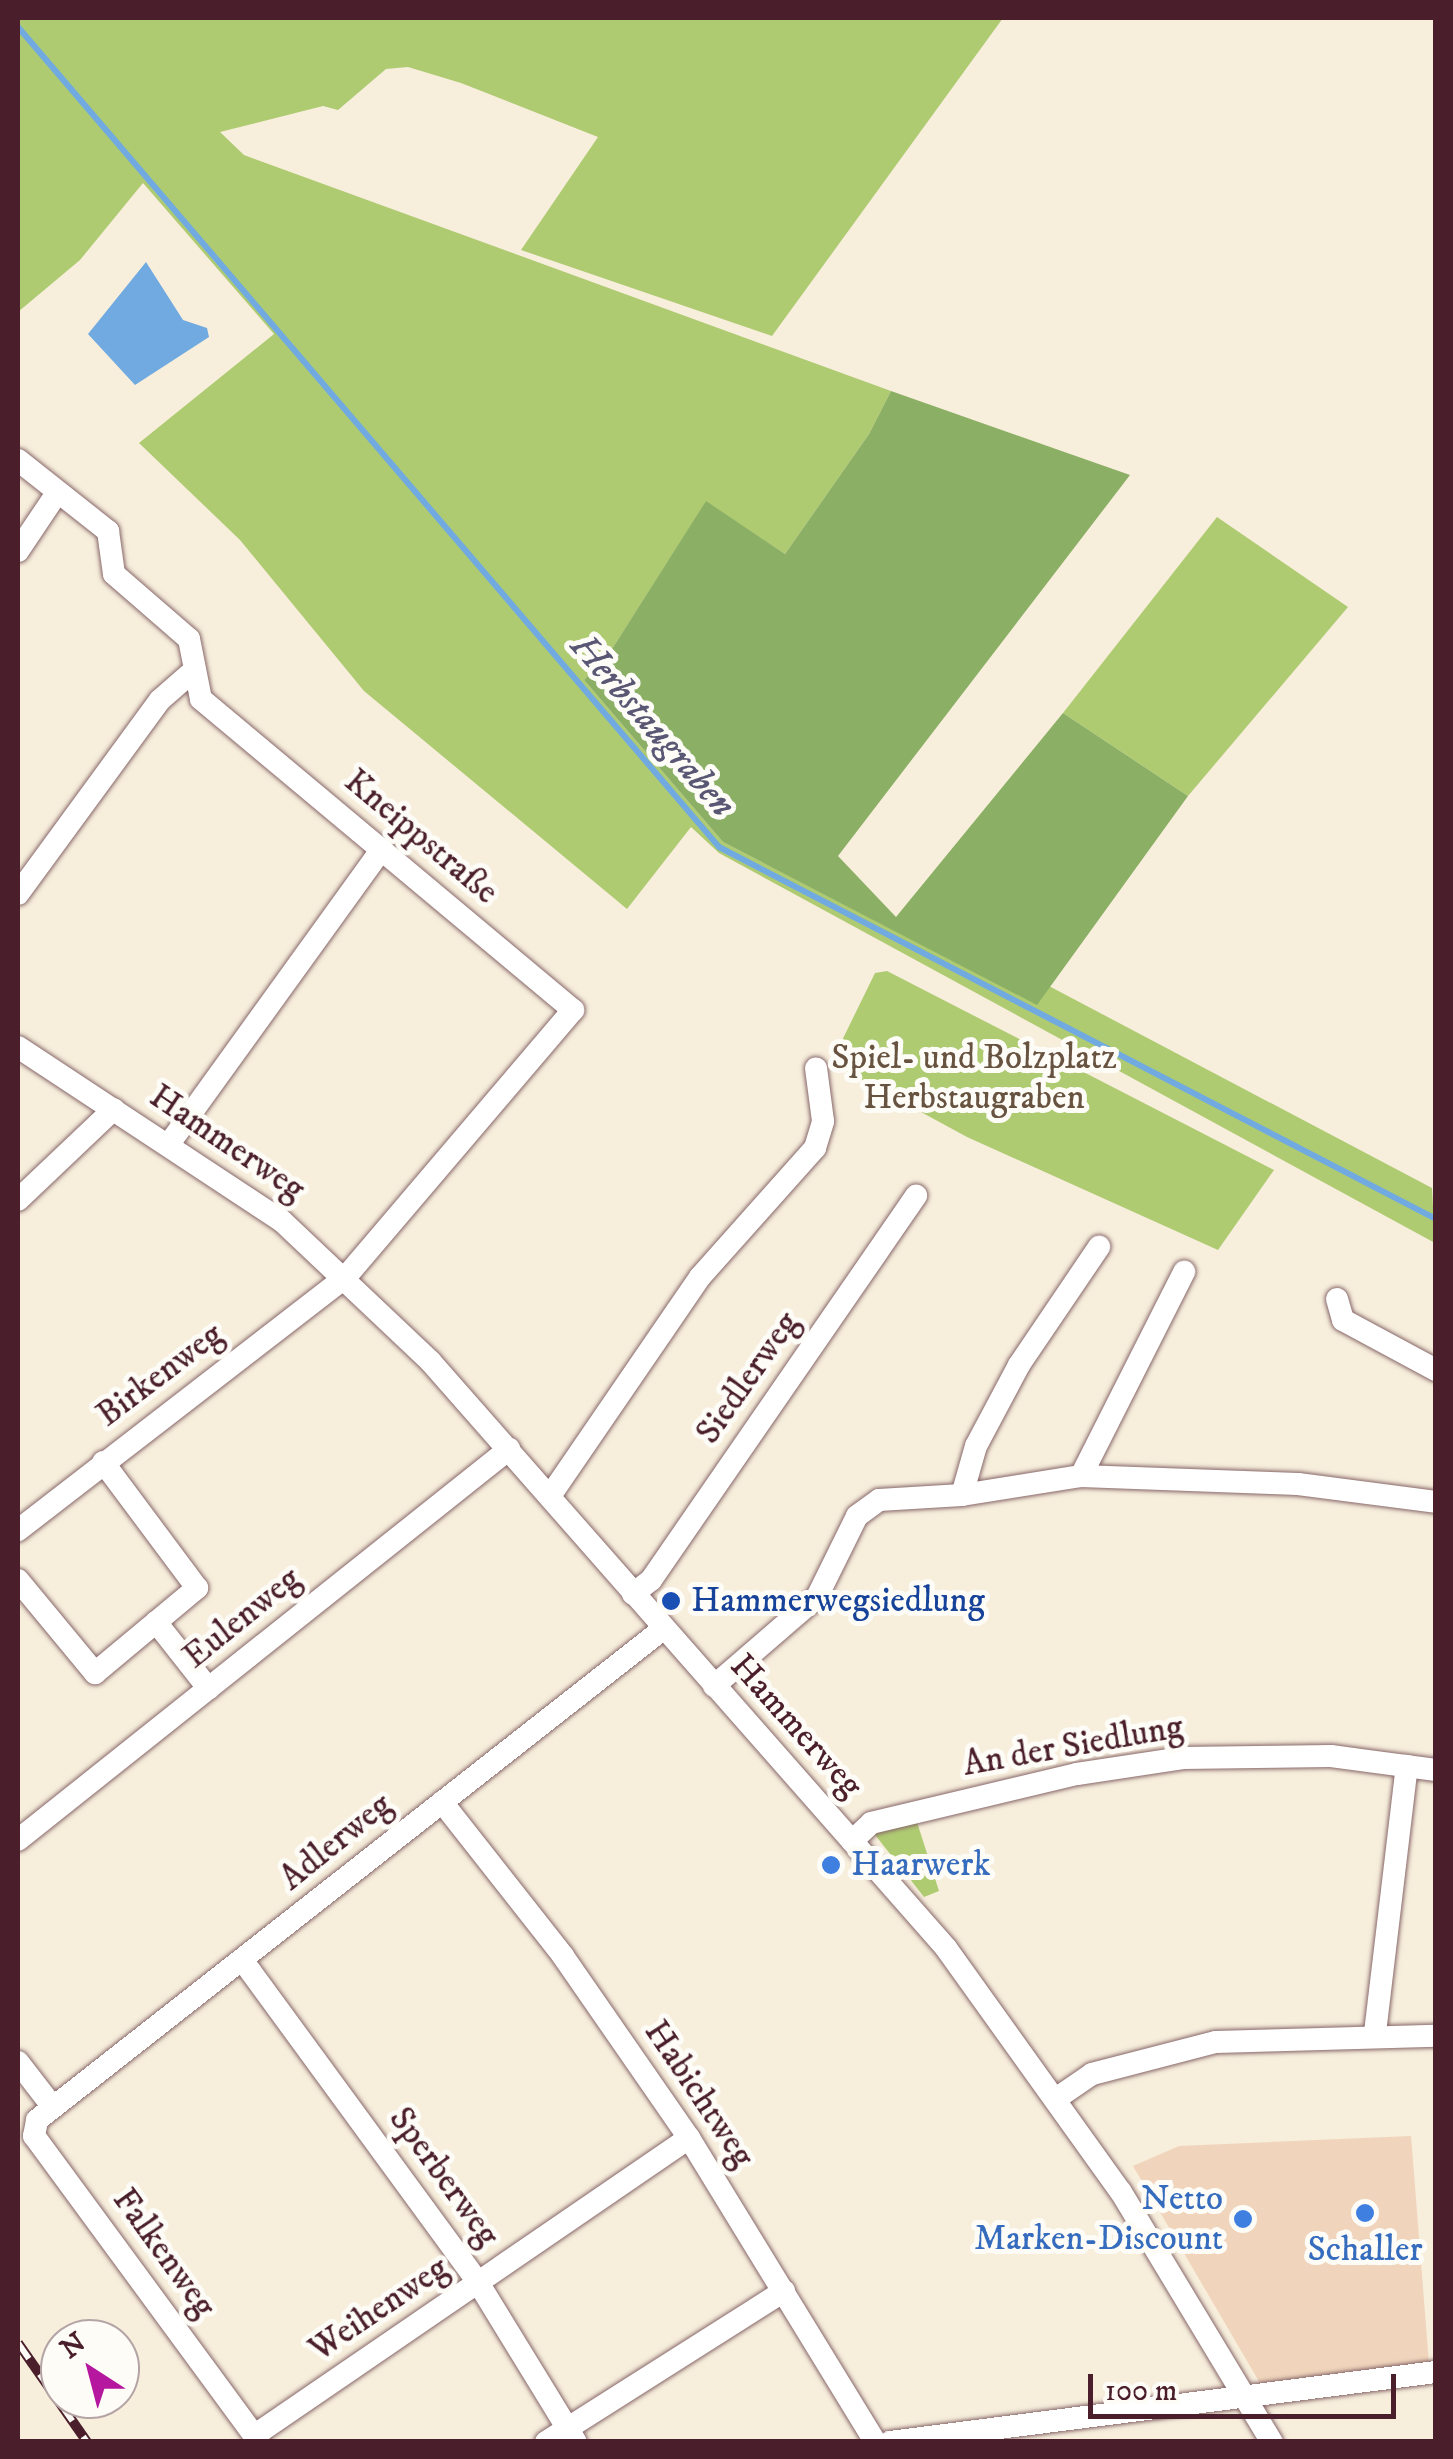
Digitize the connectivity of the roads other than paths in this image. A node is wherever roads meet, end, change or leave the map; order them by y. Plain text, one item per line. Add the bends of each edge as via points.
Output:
1 (18, 460) edge
2 (56, 492) junction
3 (18, 550) edge
4 (192, 673) junction
5 (382, 849) junction
6 (18, 894) edge
7 (18, 1048) edge
8 (816, 1068) dead end
9 (114, 1109) junction
10 (169, 1144) junction
11 (916, 1196) dead end
12 (18, 1200) edge
13 (1099, 1247) dead end
14 (1184, 1272) dead end
15 (346, 1276) junction
16 (1337, 1299) dead end
17 (1436, 1370) edge
18 (509, 1449) junction
19 (104, 1462) junction
20 (1082, 1476) junction
21 (962, 1495) junction
22 (550, 1496) junction
23 (1436, 1502) edge
24 (18, 1530) edge
25 (18, 1580) edge
26 (634, 1594) junction
27 (156, 1622) junction
28 (663, 1630) junction
29 (714, 1686) junction
30 (210, 1689) junction
31 (1406, 1766) junction
32 (1436, 1770) edge
33 (442, 1802) junction
34 (18, 1840) edge
35 (852, 1841) junction
36 (243, 1962) junction
37 (1375, 2032) junction
38 (1436, 2036) edge
39 (18, 2062) edge
40 (1057, 2098) junction
41 (52, 2106) junction
42 (689, 2138) junction
43 (478, 2284) junction
44 (784, 2291) junction
45 (1436, 2372) edge
46 (1250, 2399) junction
47 (572, 2434) edge
48 (256, 2438) edge
49 (546, 2442) edge
50 (874, 2442) edge
51 (890, 2442) edge
52 (1272, 2442) edge

1 - 2 street, Kneippstraße
2 - 3 street
2 - 4 street, Kneippstraße via 108,531 114,574 188,640
4 - 5 street, Kneippstraße via 201,698
4 - 6 street via 160,700
5 - 10 street
5 - 15 street, Kneippstraße via 572,1010
7 - 9 street, Hammerweg
8 - 22 street via 823,1121 815,1148 700,1277
9 - 10 street, Hammerweg
9 - 12 street
10 - 15 street, Hammerweg via 282,1221
11 - 26 street, Siedlerweg via 651,1580
13 - 21 street via 1019,1365 976,1446
14 - 20 street
15 - 18 street, Hammerweg
15 - 19 street, Birkenweg
16 - 17 street via 1343,1320
18 - 22 street, Hammerweg
18 - 30 street, Eulenweg
19 - 24 street, Birkenweg
19 - 27 street via 197,1588
20 - 21 street
20 - 23 street via 1298,1484
21 - 29 street via 865,1506 817,1597
22 - 26 street, Hammerweg
25 - 27 street via 94,1673
26 - 28 street, Hammerweg
27 - 30 street
28 - 29 street, Hammerweg
28 - 33 street, Adlerweg
29 - 35 street, Hammerweg
30 - 34 street, Eulenweg
31 - 32 street, An der Siedlung
31 - 35 street, An der Siedlung via 1331,1756 1184,1758 1077,1774 870,1823
31 - 37 street
33 - 36 street, Adlerweg
33 - 42 street, Habichtweg via 563,1956
35 - 40 street, Hammerweg via 946,1948
36 - 41 street, Adlerweg
36 - 43 street, Sperberweg
37 - 38 street
37 - 40 street via 1216,2042 1155,2053 1092,2074
39 - 41 street
40 - 46 street, Hammerweg
41 - 48 street, Falkenweg via 37,2120 34,2136
42 - 43 street, Weihenweg
42 - 44 street, Habichtweg
43 - 47 street, Sperberweg
43 - 48 street, Weihenweg
44 - 47 street
44 - 50 street, Habichtweg
45 - 46 street
46 - 51 street
46 - 52 street, Hammerweg
47 - 49 street

